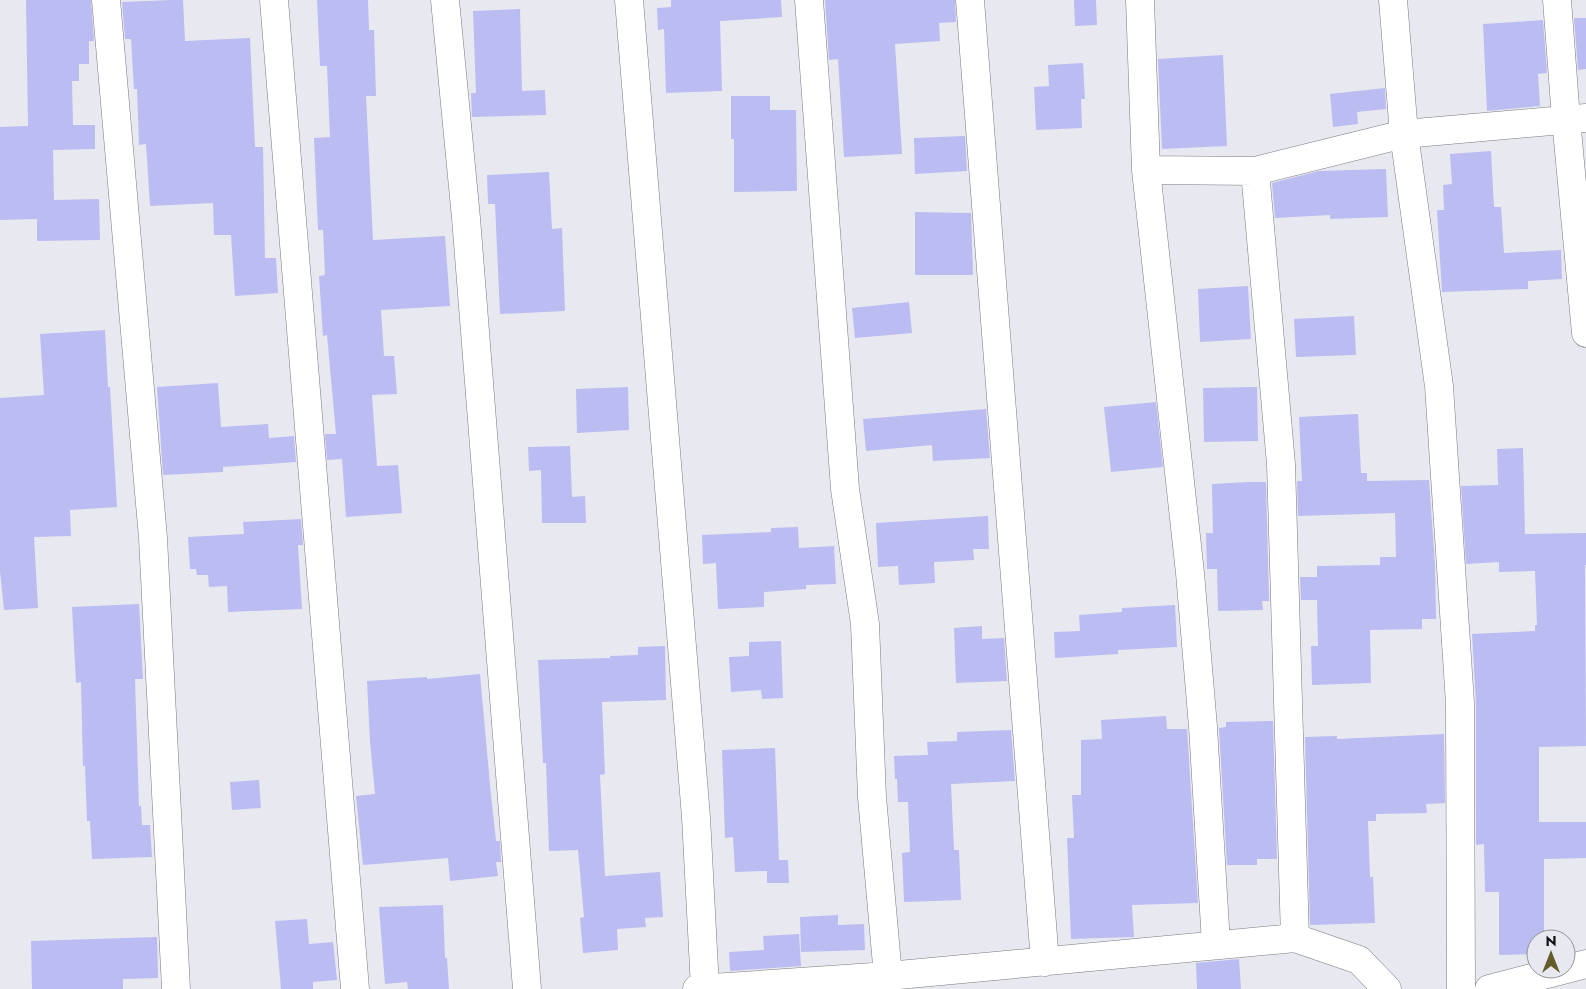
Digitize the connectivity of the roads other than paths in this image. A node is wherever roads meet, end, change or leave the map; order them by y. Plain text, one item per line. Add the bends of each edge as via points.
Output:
1 (106, 0) edge
2 (274, 0) edge
3 (445, 0) edge
4 (629, 0) edge
5 (809, 0) edge
6 (970, 0) edge
7 (1140, 0) edge
8 (1393, 0) edge
9 (1557, 0) edge
10 (1576, 118) edge
11 (1404, 134) junction
12 (1146, 170) junction
13 (1255, 171) junction
14 (1586, 333) edge
15 (1296, 938) junction
16 (1216, 944) junction
17 (1044, 962) junction
18 (1586, 964) edge
19 (888, 976) junction
20 (701, 988) edge
21 (176, 989) edge
22 (355, 989) edge
23 (527, 989) edge
24 (1387, 989) edge
25 (1461, 989) edge
26 (1489, 989) edge

1 - 21 street via 153,538
2 - 22 street
3 - 23 street
4 - 20 street via 696,817
5 - 19 street via 845,489 865,624 872,797
6 - 17 street
7 - 12 street
8 - 11 street
9 - 10 street
10 - 11 street
10 - 14 street
11 - 13 street
11 - 25 street via 1439,386 1460,703
12 - 13 street
12 - 16 street via 1190,573
13 - 15 street via 1281,464
15 - 16 street
15 - 24 street via 1359,960
16 - 17 street
17 - 19 street
18 - 26 street
19 - 20 street

